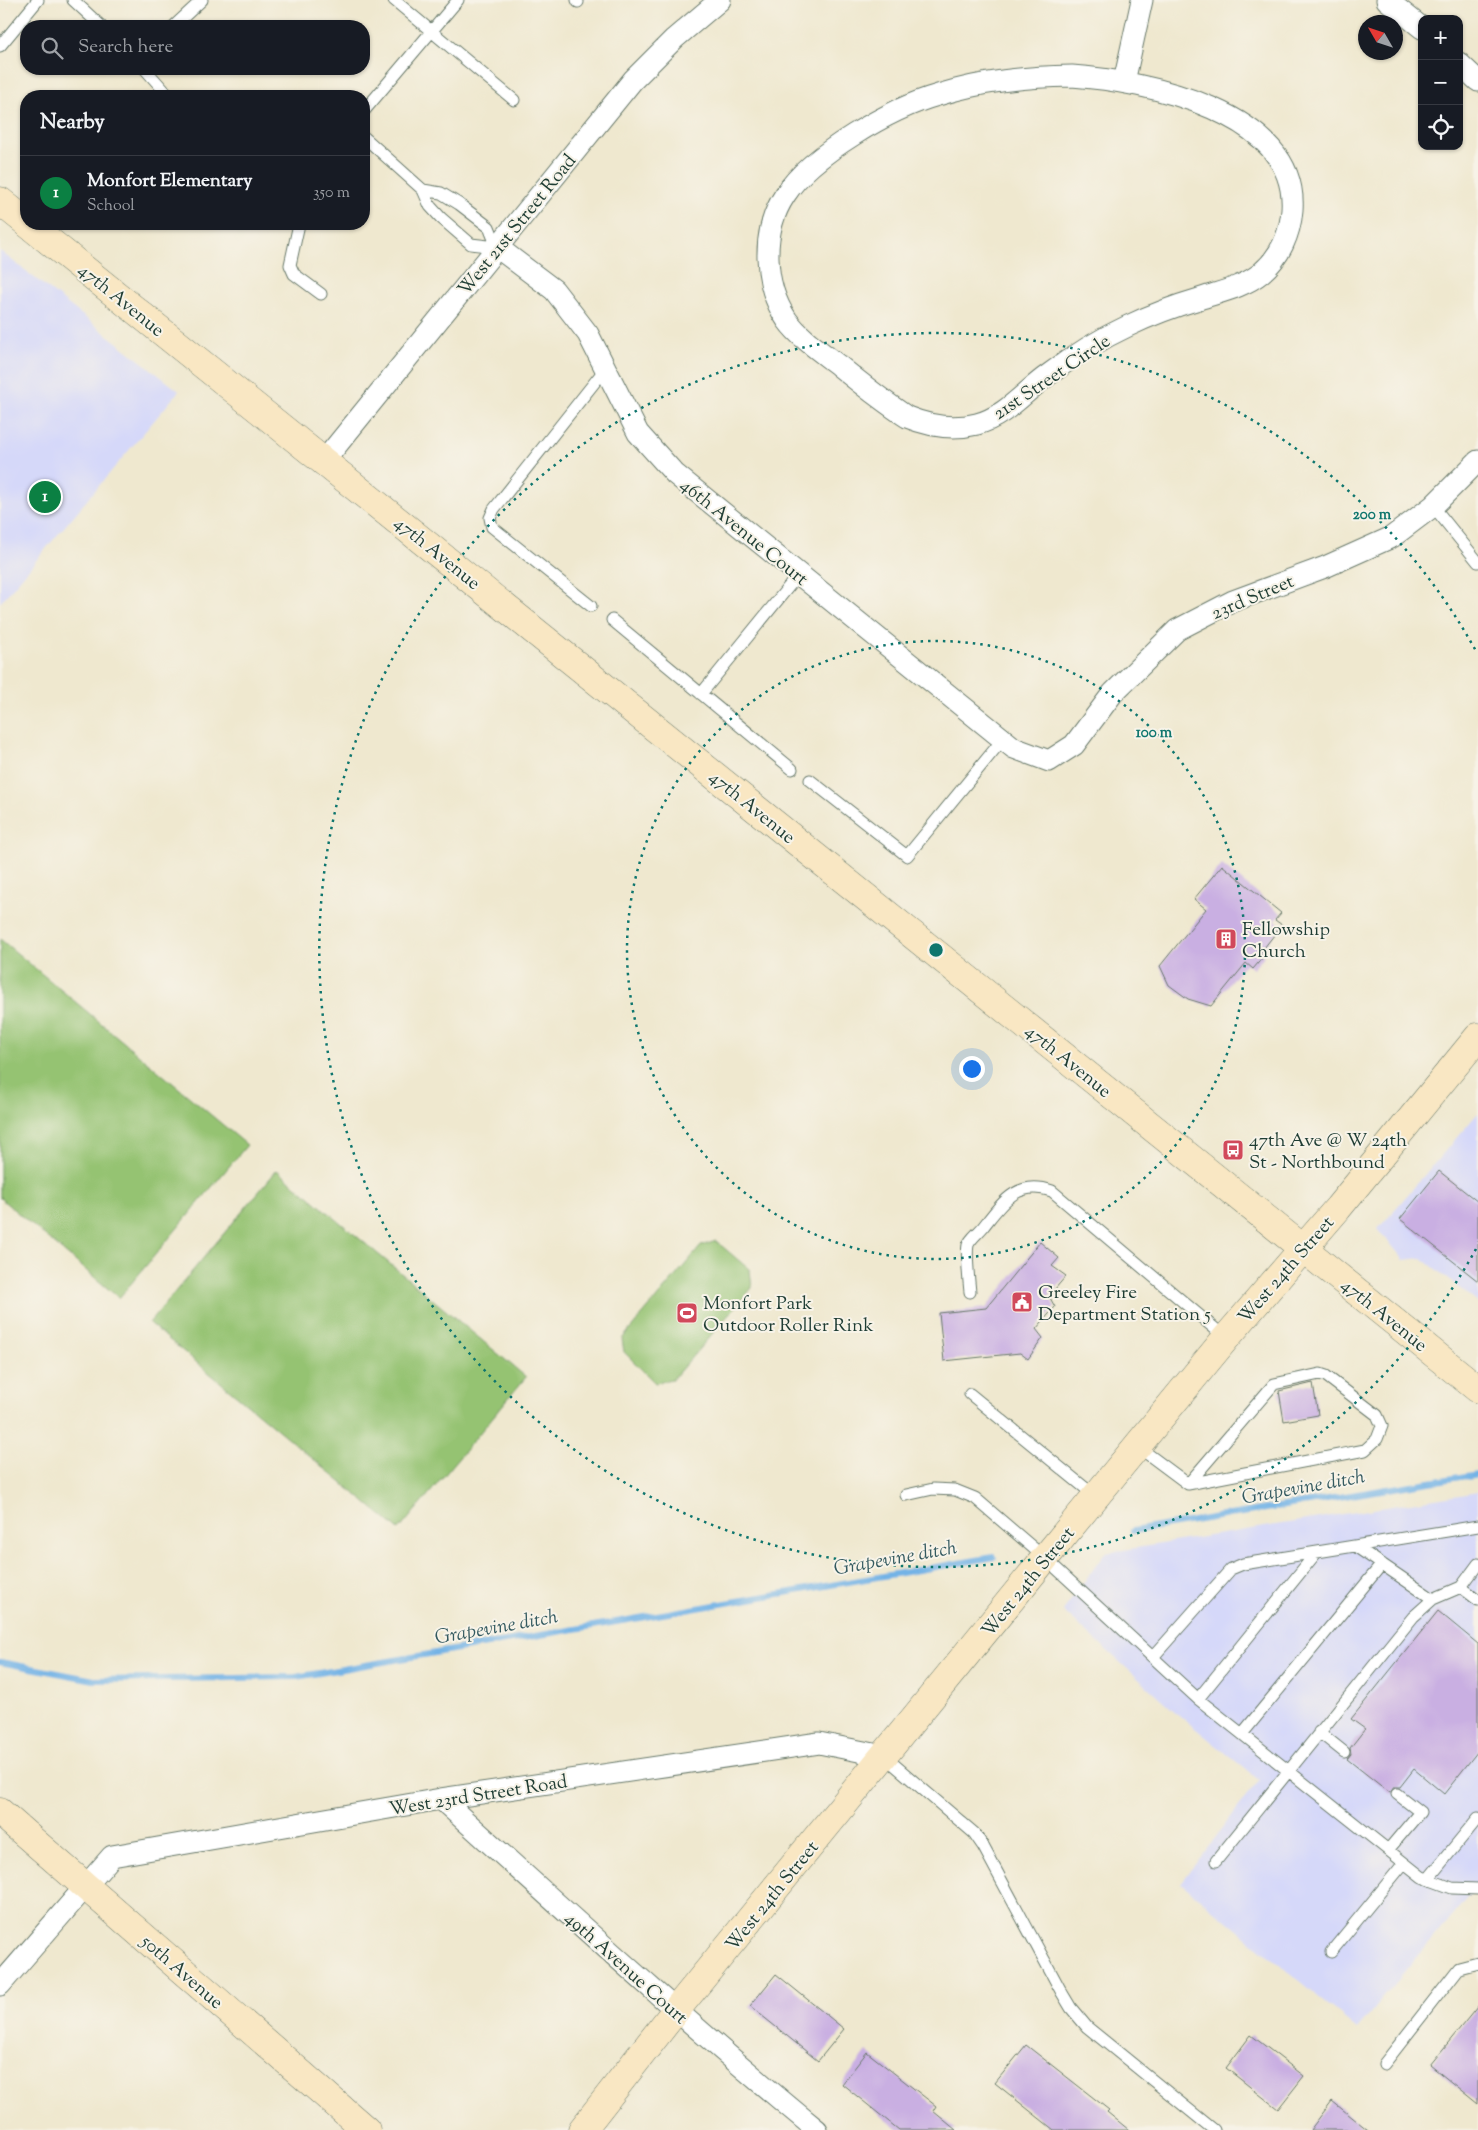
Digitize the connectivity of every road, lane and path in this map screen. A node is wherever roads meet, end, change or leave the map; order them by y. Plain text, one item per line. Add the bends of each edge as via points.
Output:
1 (38, 0) edge
2 (73, 0) edge
3 (202, 0) edge
4 (394, 0) edge
5 (458, 0) edge
6 (720, 0) edge
7 (1142, 0) edge
8 (1387, 0) edge
9 (21, 20) edge
10 (95, 20) edge
11 (180, 20) edge
12 (20, 22) edge
13 (1418, 25) edge
14 (431, 32) junction
15 (0, 46) edge
16 (1463, 66) edge
17 (150, 75) edge
18 (1124, 82) junction
19 (1478, 82) edge
20 (164, 90) edge
21 (514, 100) dead end
22 (370, 104) edge
23 (370, 142) edge
24 (422, 190) junction
25 (0, 201) edge
26 (20, 217) edge
27 (36, 230) edge
28 (298, 230) edge
29 (497, 247) junction
30 (321, 294) dead end
31 (606, 368) junction
32 (324, 461) junction
33 (1478, 461) edge
34 (1432, 506) junction
35 (1478, 562) edge
36 (799, 574) junction
37 (591, 606) dead end
38 (612, 620) dead end
39 (701, 694) junction
40 (1003, 739) junction
41 (1049, 761) joint
42 (792, 769) dead end
43 (810, 780) dead end
44 (1478, 1037) edge
45 (1302, 1248) junction
46 (970, 1292) dead end
47 (1226, 1338) junction
48 (1478, 1389) edge
49 (970, 1394) dead end
50 (1137, 1446) junction
51 (1188, 1484) junction
52 (906, 1495) dead end
53 (1096, 1496) junction
54 (1478, 1526) edge
55 (1355, 1546) junction
56 (1316, 1553) junction
57 (1045, 1558) junction
58 (1382, 1564) junction
59 (1478, 1564) edge
60 (1461, 1587) junction
61 (1433, 1599) junction
62 (1478, 1600) edge
63 (1153, 1657) junction
64 (1198, 1699) junction
65 (1319, 1732) junction
66 (1242, 1734) junction
67 (1344, 1752) dead end
68 (884, 1756) junction
69 (1288, 1770) junction
70 (1397, 1794) dead end
71 (441, 1799) junction
72 (0, 1812) edge
73 (1478, 1818) edge
74 (1388, 1850) junction
75 (1216, 1860) dead end
76 (1404, 1863) junction
77 (1428, 1879) junction
78 (86, 1886) junction
79 (1478, 1889) edge
80 (1331, 1952) dead end
81 (1478, 1963) edge
82 (0, 1985) edge
83 (676, 2010) junction
84 (1384, 2064) dead end
85 (366, 2130) edge
86 (582, 2130) edge
87 (817, 2130) edge
88 (1214, 2130) edge

1 - 9 lane
2 - 10 lane
3 - 11 lane
4 - 14 lane
5 - 14 lane
6 - 29 street, West 21st Street Road via 633,80
7 - 18 street
8 - 13 street
12 - 15 lane
14 - 21 lane
14 - 22 lane
16 - 19 street
17 - 20 lane
18 - 18 street, 21st Street Circle via 1072,76 981,83 936,95 893,112 816,162 785,195 776,213 768,249 773,288 787,320 804,339 907,417 923,424 954,427 976,424 1000,414 1047,375 1128,326 1168,309 1240,286 1261,272 1277,256 1291,222 1293,199 1289,177 1280,158 1267,142 1212,109 1162,91
23 - 24 lane
24 - 29 lane via 441,193 467,210 489,227
24 - 29 lane via 430,206 471,244
25 - 26 street, 47th Avenue
27 - 32 street, 47th Avenue
28 - 30 lane via 290,265 294,274
29 - 31 street, 46th Avenue Court via 554,290 588,334
29 - 32 street, West 21st Street Road
31 - 36 street, 46th Avenue Court via 638,432 675,474
31 - 37 lane via 490,518 492,527
32 - 45 street, 47th Avenue
33 - 34 street, 23rd Street
34 - 35 lane
34 - 41 street, 23rd Street via 1392,537 1326,567 1233,601 1177,630 1113,693 1074,746
36 - 39 lane
36 - 40 street, 46th Avenue Court
38 - 39 lane
39 - 42 lane
40 - 41 street, 46th Avenue Court via 1014,748
40 - 43 lane via 907,856
44 - 45 street, West 24th Street
45 - 47 street, West 24th Street
45 - 48 street, 47th Avenue
46 - 47 lane via 968,1245 1014,1193 1040,1186 1052,1190
47 - 50 street, West 24th Street
49 - 53 lane
50 - 51 lane
50 - 53 street, West 24th Street
51 - 51 lane via 1365,1450 1377,1439 1382,1426 1377,1415 1326,1376 1320,1374 1274,1384
52 - 57 lane via 933,1489 955,1490 975,1498
53 - 57 street, West 24th Street
54 - 55 lane
55 - 56 lane
55 - 58 lane
56 - 63 lane via 1243,1564 1231,1569
56 - 64 lane
57 - 63 lane
57 - 68 street, West 24th Street
58 - 61 lane
58 - 66 lane
59 - 60 lane
60 - 61 lane
60 - 62 lane
61 - 65 lane via 1413,1617
63 - 64 lane
64 - 66 lane
65 - 67 lane
65 - 69 lane
66 - 69 lane
68 - 71 street, West 23rd Street Road via 819,1743
68 - 83 street, West 24th Street
68 - 88 lane via 974,1832 1062,1993 1087,2027
69 - 74 lane
69 - 75 lane
70 - 74 lane via 1420,1812
71 - 78 street, West 23rd Street Road via 112,1856
71 - 83 street, 49th Avenue Court
72 - 78 street, 50th Avenue
73 - 77 lane
74 - 76 lane
76 - 77 lane
76 - 80 lane
77 - 79 lane via 1452,1888
78 - 82 street, West 23rd Street Road
78 - 85 street, 50th Avenue
81 - 84 lane via 1459,1968
83 - 86 street, West 24th Street
83 - 87 street, 49th Avenue Court

